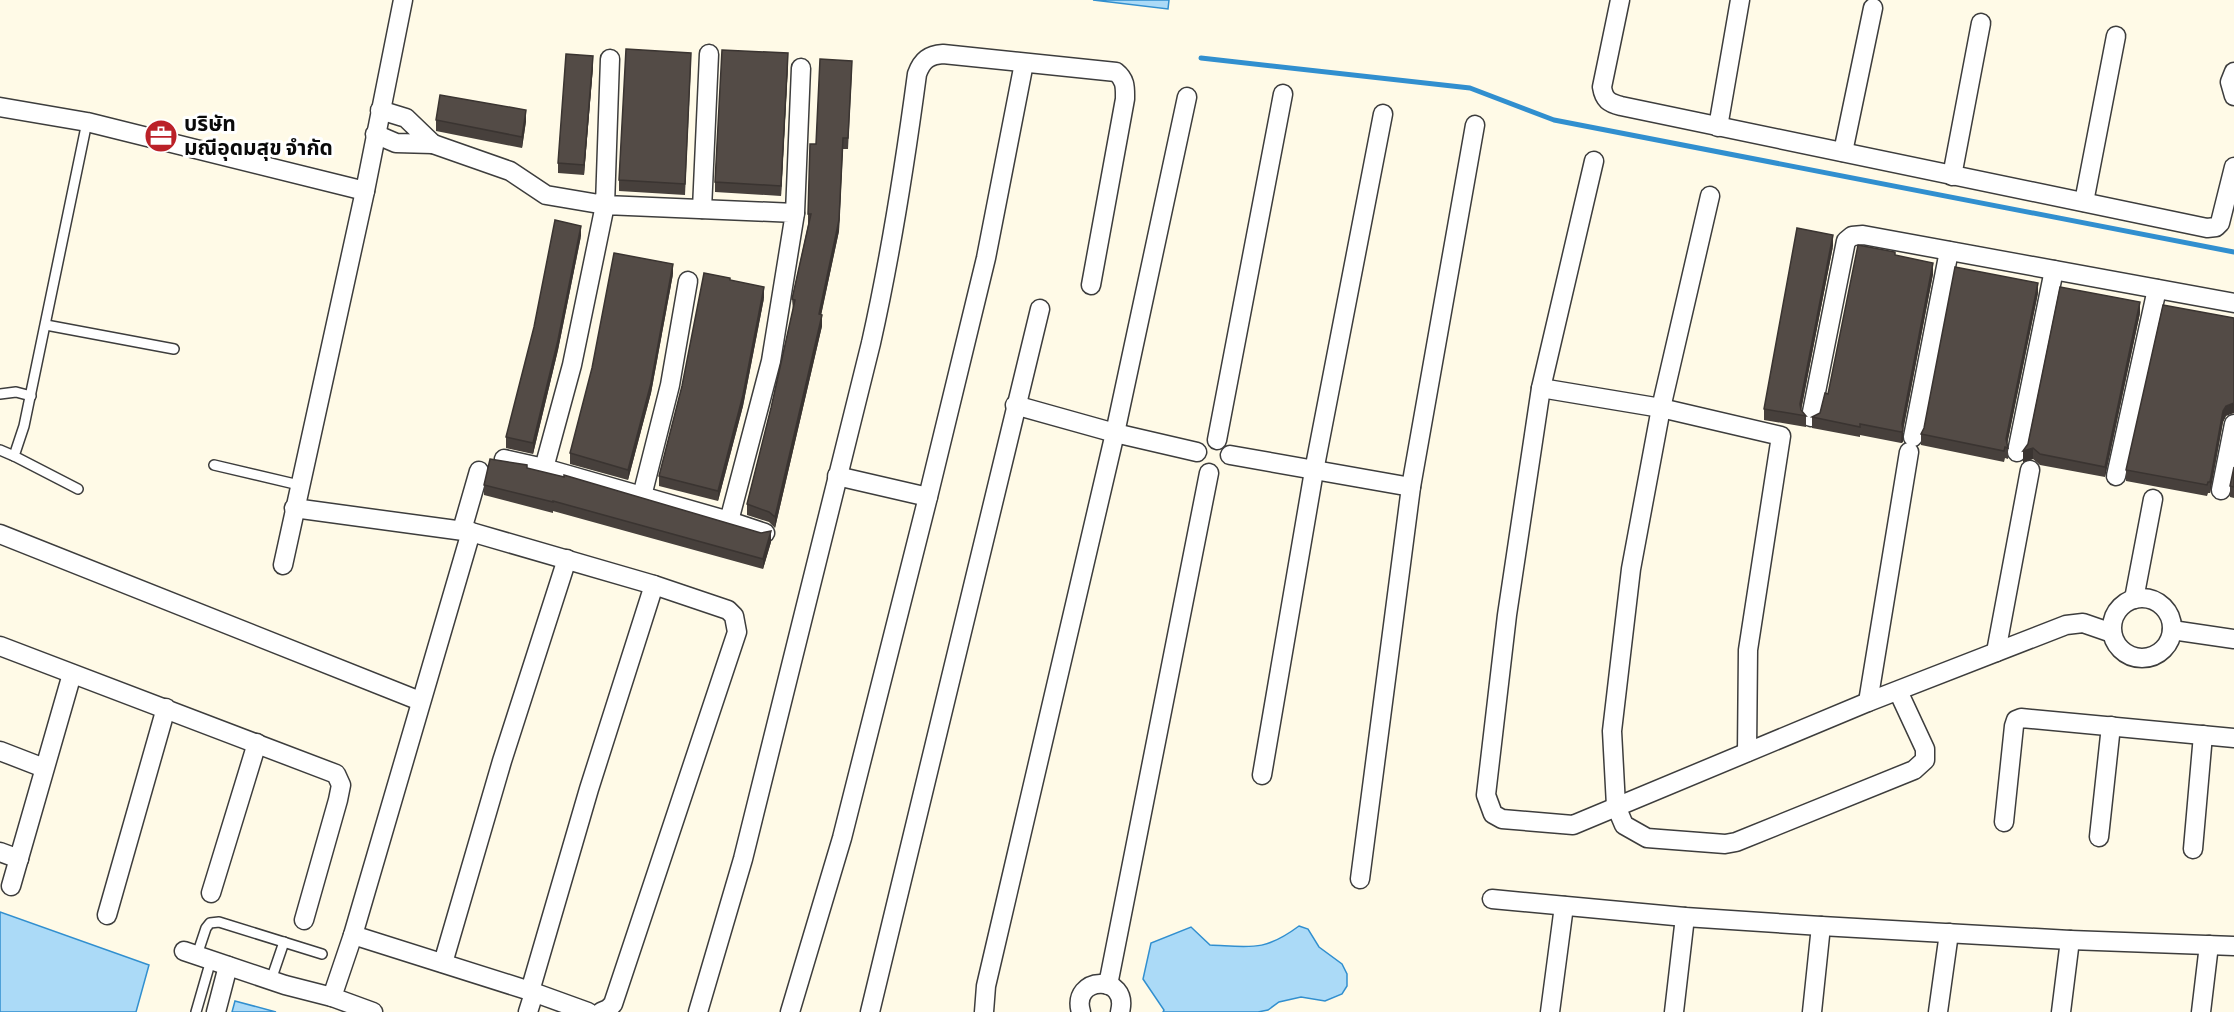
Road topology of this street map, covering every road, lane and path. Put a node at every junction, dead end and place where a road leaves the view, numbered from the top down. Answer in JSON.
{"nodes":[{"id":1,"x":403,"y":0,"type":"edge"},
{"id":2,"x":1620,"y":0,"type":"edge"},
{"id":3,"x":1740,"y":0,"type":"edge"},
{"id":4,"x":1874,"y":8,"type":"dead end"},
{"id":5,"x":1981,"y":23,"type":"dead end"},
{"id":6,"x":2116,"y":36,"type":"dead end"},
{"id":7,"x":709,"y":54,"type":"dead end"},
{"id":8,"x":610,"y":59,"type":"dead end"},
{"id":9,"x":1024,"y":63,"type":"junction"},
{"id":10,"x":801,"y":68,"type":"dead end"},
{"id":11,"x":2234,"y":72,"type":"edge"},
{"id":12,"x":1282,"y":94,"type":"dead end"},
{"id":13,"x":2234,"y":96,"type":"edge"},
{"id":14,"x":1187,"y":97,"type":"dead end"},
{"id":15,"x":0,"y":106,"type":"edge"},
{"id":16,"x":380,"y":110,"type":"junction"},
{"id":17,"x":1383,"y":114,"type":"dead end"},
{"id":18,"x":87,"y":122,"type":"junction"},
{"id":19,"x":1475,"y":125,"type":"dead end"},
{"id":20,"x":1718,"y":127,"type":"junction"},
{"id":21,"x":375,"y":134,"type":"junction"},
{"id":22,"x":433,"y":144,"type":"junction"},
{"id":23,"x":1843,"y":152,"type":"junction"},
{"id":24,"x":1594,"y":161,"type":"dead end"},
{"id":25,"x":2234,"y":168,"type":"edge"},
{"id":26,"x":1952,"y":176,"type":"junction"},
{"id":27,"x":364,"y":191,"type":"junction"},
{"id":28,"x":1710,"y":196,"type":"dead end"},
{"id":29,"x":2084,"y":202,"type":"junction"},
{"id":30,"x":604,"y":205,"type":"junction"},
{"id":31,"x":702,"y":209,"type":"junction"},
{"id":32,"x":795,"y":213,"type":"junction"},
{"id":33,"x":1949,"y":250,"type":"junction"},
{"id":34,"x":2054,"y":270,"type":"junction"},
{"id":35,"x":688,"y":281,"type":"dead end"},
{"id":36,"x":1091,"y":285,"type":"dead end"},
{"id":37,"x":2157,"y":289,"type":"junction"},
{"id":38,"x":2234,"y":303,"type":"edge"},
{"id":39,"x":1040,"y":309,"type":"dead end"},
{"id":40,"x":46,"y":325,"type":"junction"},
{"id":41,"x":174,"y":349,"type":"dead end"},
{"id":42,"x":1541,"y":388,"type":"junction"},
{"id":43,"x":0,"y":394,"type":"edge"},
{"id":44,"x":31,"y":396,"type":"junction"},
{"id":45,"x":1015,"y":405,"type":"junction"},
{"id":46,"x":1661,"y":408,"type":"junction"},
{"id":47,"x":1811,"y":417,"type":"edge"},
{"id":48,"x":2234,"y":424,"type":"edge"},
{"id":49,"x":1115,"y":433,"type":"junction"},
{"id":50,"x":1217,"y":440,"type":"junction"},
{"id":51,"x":0,"y":450,"type":"edge"},
{"id":52,"x":1197,"y":452,"type":"junction"},
{"id":53,"x":2018,"y":452,"type":"dead end"},
{"id":54,"x":1230,"y":455,"type":"junction"},
{"id":55,"x":14,"y":456,"type":"junction"},
{"id":56,"x":504,"y":459,"type":"edge"},
{"id":57,"x":214,"y":465,"type":"dead end"},
{"id":58,"x":544,"y":468,"type":"junction"},
{"id":59,"x":2030,"y":470,"type":"dead end"},
{"id":60,"x":479,"y":471,"type":"dead end"},
{"id":61,"x":1314,"y":471,"type":"junction"},
{"id":62,"x":1209,"y":473,"type":"junction"},
{"id":63,"x":837,"y":476,"type":"junction"},
{"id":64,"x":2116,"y":476,"type":"dead end"},
{"id":65,"x":299,"y":485,"type":"junction"},
{"id":66,"x":1411,"y":487,"type":"junction"},
{"id":67,"x":78,"y":489,"type":"dead end"},
{"id":68,"x":2221,"y":490,"type":"dead end"},
{"id":69,"x":642,"y":496,"type":"junction"},
{"id":70,"x":928,"y":497,"type":"junction"},
{"id":71,"x":2153,"y":499,"type":"dead end"},
{"id":72,"x":294,"y":508,"type":"junction"},
{"id":73,"x":729,"y":521,"type":"junction"},
{"id":74,"x":466,"y":531,"type":"junction"},
{"id":75,"x":765,"y":532,"type":"edge"},
{"id":76,"x":0,"y":534,"type":"edge"},
{"id":77,"x":567,"y":559,"type":"junction"},
{"id":78,"x":283,"y":565,"type":"dead end"},
{"id":79,"x":654,"y":585,"type":"junction"},
{"id":80,"x":2134,"y":599,"type":"junction"},
{"id":81,"x":2172,"y":630,"type":"junction"},
{"id":82,"x":2112,"y":633,"type":"junction"},
{"id":83,"x":2234,"y":639,"type":"edge"},
{"id":84,"x":0,"y":646,"type":"edge"},
{"id":85,"x":1996,"y":652,"type":"junction"},
{"id":86,"x":72,"y":674,"type":"junction"},
{"id":87,"x":1898,"y":691,"type":"junction"},
{"id":88,"x":420,"y":701,"type":"junction"},
{"id":89,"x":1868,"y":702,"type":"junction"},
{"id":90,"x":165,"y":708,"type":"junction"},
{"id":91,"x":2111,"y":726,"type":"junction"},
{"id":92,"x":2204,"y":735,"type":"junction"},
{"id":93,"x":2234,"y":738,"type":"edge"},
{"id":94,"x":256,"y":743,"type":"junction"},
{"id":95,"x":0,"y":751,"type":"edge"},
{"id":96,"x":1748,"y":752,"type":"junction"},
{"id":97,"x":44,"y":768,"type":"junction"},
{"id":98,"x":1262,"y":775,"type":"dead end"},
{"id":99,"x":1616,"y":806,"type":"junction"},
{"id":100,"x":2004,"y":822,"type":"dead end"},
{"id":101,"x":2099,"y":837,"type":"dead end"},
{"id":102,"x":2193,"y":849,"type":"dead end"},
{"id":103,"x":0,"y":852,"type":"edge"},
{"id":104,"x":19,"y":859,"type":"junction"},
{"id":105,"x":1360,"y":879,"type":"dead end"},
{"id":106,"x":11,"y":886,"type":"dead end"},
{"id":107,"x":211,"y":893,"type":"dead end"},
{"id":108,"x":1492,"y":899,"type":"dead end"},
{"id":109,"x":1564,"y":906,"type":"junction"},
{"id":110,"x":107,"y":915,"type":"dead end"},
{"id":111,"x":1685,"y":917,"type":"junction"},
{"id":112,"x":304,"y":920,"type":"dead end"},
{"id":113,"x":1821,"y":926,"type":"junction"},
{"id":114,"x":1949,"y":933,"type":"junction"},
{"id":115,"x":353,"y":934,"type":"junction"},
{"id":116,"x":2070,"y":940,"type":"junction"},
{"id":117,"x":284,"y":942,"type":"junction"},
{"id":118,"x":2210,"y":945,"type":"junction"},
{"id":119,"x":2234,"y":946,"type":"edge"},
{"id":120,"x":321,"y":954,"type":"dead end"},
{"id":121,"x":197,"y":955,"type":"junction"},
{"id":122,"x":443,"y":963,"type":"junction"},
{"id":123,"x":228,"y":966,"type":"junction"},
{"id":124,"x":271,"y":980,"type":"junction"},
{"id":125,"x":1108,"y":985,"type":"junction"},
{"id":126,"x":532,"y":992,"type":"junction"},
{"id":127,"x":332,"y":997,"type":"junction"},
{"id":128,"x":1076,"y":1011,"type":"edge"},
{"id":129,"x":196,"y":1012,"type":"edge"},
{"id":130,"x":216,"y":1012,"type":"edge"},
{"id":131,"x":373,"y":1012,"type":"edge"},
{"id":132,"x":528,"y":1012,"type":"edge"},
{"id":133,"x":588,"y":1012,"type":"edge"},
{"id":134,"x":601,"y":1012,"type":"edge"},
{"id":135,"x":698,"y":1012,"type":"edge"},
{"id":136,"x":790,"y":1012,"type":"edge"},
{"id":137,"x":870,"y":1012,"type":"edge"},
{"id":138,"x":984,"y":1012,"type":"edge"},
{"id":139,"x":1120,"y":1012,"type":"edge"},
{"id":140,"x":1550,"y":1012,"type":"edge"},
{"id":141,"x":1674,"y":1012,"type":"edge"},
{"id":142,"x":1812,"y":1012,"type":"edge"},
{"id":143,"x":1938,"y":1012,"type":"edge"},
{"id":144,"x":2061,"y":1012,"type":"edge"},
{"id":145,"x":2201,"y":1012,"type":"edge"}],
"edges":[{"from":1,"to":16,"type":"street"},
{"from":2,"to":20,"type":"street"},
{"from":3,"to":20,"type":"street"},
{"from":4,"to":23,"type":"street"},
{"from":5,"to":26,"type":"street"},
{"from":6,"to":29,"type":"street"},
{"from":7,"to":31,"type":"street"},
{"from":8,"to":30,"type":"street"},
{"from":9,"to":36,"type":"street"},
{"from":9,"to":63,"type":"street"},
{"from":9,"to":70,"type":"street"},
{"from":10,"to":32,"type":"street"},
{"from":11,"to":13,"type":"street"},
{"from":12,"to":50,"type":"street"},
{"from":14,"to":49,"type":"street"},
{"from":15,"to":18,"type":"street"},
{"from":16,"to":21,"type":"street"},
{"from":16,"to":22,"type":"street"},
{"from":17,"to":61,"type":"street"},
{"from":18,"to":27,"type":"street"},
{"from":18,"to":40,"type":"lane"},
{"from":19,"to":66,"type":"street"},
{"from":20,"to":23,"type":"street"},
{"from":21,"to":22,"type":"street"},
{"from":21,"to":27,"type":"street"},
{"from":22,"to":30,"type":"street"},
{"from":23,"to":26,"type":"street"},
{"from":24,"to":42,"type":"street"},
{"from":25,"to":29,"type":"street"},
{"from":26,"to":29,"type":"street"},
{"from":27,"to":65,"type":"street"},
{"from":28,"to":46,"type":"street"},
{"from":30,"to":31,"type":"street"},
{"from":30,"to":58,"type":"street"},
{"from":31,"to":32,"type":"street"},
{"from":32,"to":73,"type":"street"},
{"from":33,"to":34,"type":"street"},
{"from":33,"to":47,"type":"street"},
{"from":33,"to":89,"type":"street"},
{"from":34,"to":37,"type":"street"},
{"from":34,"to":53,"type":"street"},
{"from":35,"to":69,"type":"street"},
{"from":37,"to":38,"type":"street"},
{"from":37,"to":64,"type":"street"},
{"from":39,"to":45,"type":"street"},
{"from":40,"to":41,"type":"lane"},
{"from":40,"to":44,"type":"lane"},
{"from":42,"to":46,"type":"street"},
{"from":42,"to":99,"type":"street"},
{"from":43,"to":44,"type":"lane"},
{"from":44,"to":55,"type":"lane"},
{"from":45,"to":49,"type":"street"},
{"from":45,"to":137,"type":"street"},
{"from":46,"to":96,"type":"street"},
{"from":46,"to":99,"type":"street"},
{"from":48,"to":68,"type":"street"},
{"from":49,"to":52,"type":"street"},
{"from":49,"to":138,"type":"street"},
{"from":50,"to":52,"type":"street"},
{"from":50,"to":54,"type":"street"},
{"from":51,"to":55,"type":"lane"},
{"from":52,"to":62,"type":"street"},
{"from":54,"to":61,"type":"street"},
{"from":54,"to":62,"type":"street"},
{"from":55,"to":67,"type":"lane"},
{"from":56,"to":58,"type":"street"},
{"from":57,"to":65,"type":"lane"},
{"from":58,"to":69,"type":"street"},
{"from":59,"to":85,"type":"street"},
{"from":60,"to":74,"type":"street"},
{"from":61,"to":66,"type":"street"},
{"from":61,"to":98,"type":"street"},
{"from":62,"to":125,"type":"street"},
{"from":63,"to":70,"type":"street"},
{"from":63,"to":135,"type":"street"},
{"from":65,"to":72,"type":"street"},
{"from":66,"to":105,"type":"street"},
{"from":69,"to":73,"type":"street"},
{"from":70,"to":136,"type":"street"},
{"from":71,"to":80,"type":"street"},
{"from":72,"to":74,"type":"street"},
{"from":72,"to":78,"type":"street"},
{"from":73,"to":75,"type":"street"},
{"from":74,"to":77,"type":"street"},
{"from":74,"to":88,"type":"street"},
{"from":76,"to":88,"type":"street"},
{"from":77,"to":79,"type":"street"},
{"from":77,"to":122,"type":"street"},
{"from":79,"to":126,"type":"street"},
{"from":79,"to":134,"type":"street"},
{"from":80,"to":81,"type":"street"},
{"from":80,"to":82,"type":"street"},
{"from":81,"to":82,"type":"street"},
{"from":81,"to":83,"type":"street"},
{"from":82,"to":85,"type":"street"},
{"from":84,"to":86,"type":"street"},
{"from":85,"to":87,"type":"street"},
{"from":86,"to":90,"type":"street"},
{"from":86,"to":97,"type":"street"},
{"from":87,"to":89,"type":"street"},
{"from":87,"to":99,"type":"street"},
{"from":88,"to":115,"type":"street"},
{"from":89,"to":96,"type":"street"},
{"from":90,"to":94,"type":"street"},
{"from":90,"to":110,"type":"street"},
{"from":91,"to":92,"type":"street"},
{"from":91,"to":100,"type":"street"},
{"from":91,"to":101,"type":"street"},
{"from":92,"to":93,"type":"street"},
{"from":92,"to":102,"type":"street"},
{"from":94,"to":107,"type":"street"},
{"from":94,"to":112,"type":"street"},
{"from":95,"to":97,"type":"street"},
{"from":96,"to":99,"type":"street"},
{"from":97,"to":104,"type":"street"},
{"from":103,"to":104,"type":"street"},
{"from":104,"to":106,"type":"street"},
{"from":108,"to":109,"type":"street"},
{"from":109,"to":111,"type":"street"},
{"from":109,"to":140,"type":"street"},
{"from":111,"to":113,"type":"street"},
{"from":111,"to":141,"type":"street"},
{"from":113,"to":114,"type":"street"},
{"from":113,"to":142,"type":"street"},
{"from":114,"to":116,"type":"street"},
{"from":114,"to":143,"type":"street"},
{"from":115,"to":122,"type":"street"},
{"from":115,"to":127,"type":"street"},
{"from":116,"to":118,"type":"street"},
{"from":116,"to":144,"type":"street"},
{"from":117,"to":120,"type":"lane"},
{"from":117,"to":121,"type":"lane"},
{"from":117,"to":124,"type":"lane"},
{"from":118,"to":119,"type":"street"},
{"from":118,"to":145,"type":"street"},
{"from":121,"to":123,"type":"street"},
{"from":121,"to":129,"type":"lane"},
{"from":122,"to":126,"type":"street"},
{"from":123,"to":124,"type":"street"},
{"from":123,"to":130,"type":"street"},
{"from":124,"to":127,"type":"street"},
{"from":125,"to":128,"type":"street"},
{"from":125,"to":139,"type":"street"},
{"from":126,"to":132,"type":"street"},
{"from":126,"to":133,"type":"street"},
{"from":127,"to":131,"type":"street"}]}
